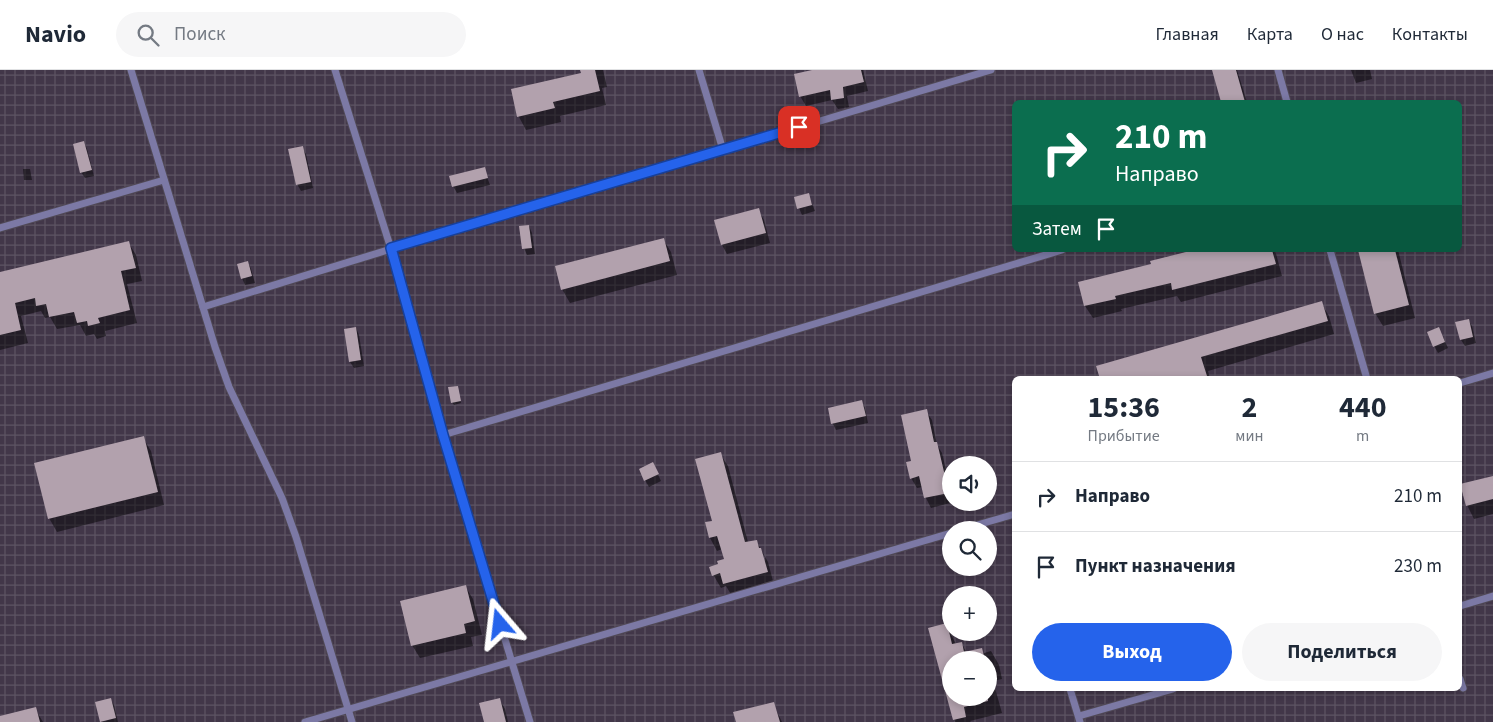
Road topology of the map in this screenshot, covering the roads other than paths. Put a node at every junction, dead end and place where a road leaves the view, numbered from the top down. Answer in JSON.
{"nodes":[{"id":1,"x":131,"y":70,"type":"edge"},
{"id":2,"x":335,"y":70,"type":"edge"},
{"id":3,"x":699,"y":70,"type":"edge"},
{"id":4,"x":991,"y":70,"type":"edge"},
{"id":5,"x":1278,"y":70,"type":"edge"},
{"id":6,"x":1286,"y":100,"type":"edge"},
{"id":7,"x":723,"y":150,"type":"junction"},
{"id":8,"x":164,"y":180,"type":"junction"},
{"id":9,"x":0,"y":228,"type":"edge"},
{"id":10,"x":391,"y":248,"type":"junction"},
{"id":11,"x":1055,"y":252,"type":"edge"},
{"id":12,"x":1331,"y":252,"type":"edge"},
{"id":13,"x":203,"y":307,"type":"junction"},
{"id":14,"x":1493,"y":373,"type":"edge"},
{"id":15,"x":1366,"y":376,"type":"edge"},
{"id":16,"x":1462,"y":382,"type":"edge"},
{"id":17,"x":443,"y":435,"type":"junction"},
{"id":18,"x":1012,"y":515,"type":"edge"},
{"id":19,"x":991,"y":521,"type":"edge"},
{"id":20,"x":942,"y":536,"type":"edge"},
{"id":21,"x":1493,"y":596,"type":"edge"},
{"id":22,"x":1462,"y":605,"type":"edge"},
{"id":23,"x":512,"y":662,"type":"junction"},
{"id":24,"x":1462,"y":685,"type":"edge"},
{"id":25,"x":1463,"y":688,"type":"dead end"},
{"id":26,"x":1071,"y":691,"type":"edge"},
{"id":27,"x":1167,"y":691,"type":"edge"},
{"id":28,"x":348,"y":709,"type":"junction"},
{"id":29,"x":1079,"y":719,"type":"edge"},
{"id":30,"x":305,"y":722,"type":"edge"},
{"id":31,"x":352,"y":722,"type":"edge"},
{"id":32,"x":530,"y":722,"type":"edge"}],
"edges":[{"from":1,"to":8,"type":"lane"},
{"from":2,"to":10,"type":"lane"},
{"from":3,"to":7,"type":"lane"},
{"from":4,"to":7,"type":"lane"},
{"from":5,"to":6,"type":"lane"},
{"from":7,"to":10,"type":"lane"},
{"from":8,"to":9,"type":"lane"},
{"from":8,"to":13,"type":"lane"},
{"from":10,"to":13,"type":"lane"},
{"from":10,"to":17,"type":"lane"},
{"from":11,"to":17,"type":"lane"},
{"from":12,"to":15,"type":"lane"},
{"from":13,"to":28,"type":"lane"},
{"from":14,"to":16,"type":"lane"},
{"from":17,"to":23,"type":"lane"},
{"from":18,"to":19,"type":"lane"},
{"from":20,"to":23,"type":"lane"},
{"from":21,"to":22,"type":"lane"},
{"from":23,"to":28,"type":"lane"},
{"from":23,"to":32,"type":"lane"},
{"from":24,"to":25,"type":"lane"},
{"from":26,"to":29,"type":"lane"},
{"from":27,"to":29,"type":"lane"},
{"from":28,"to":30,"type":"lane"},
{"from":28,"to":31,"type":"lane"}]}
